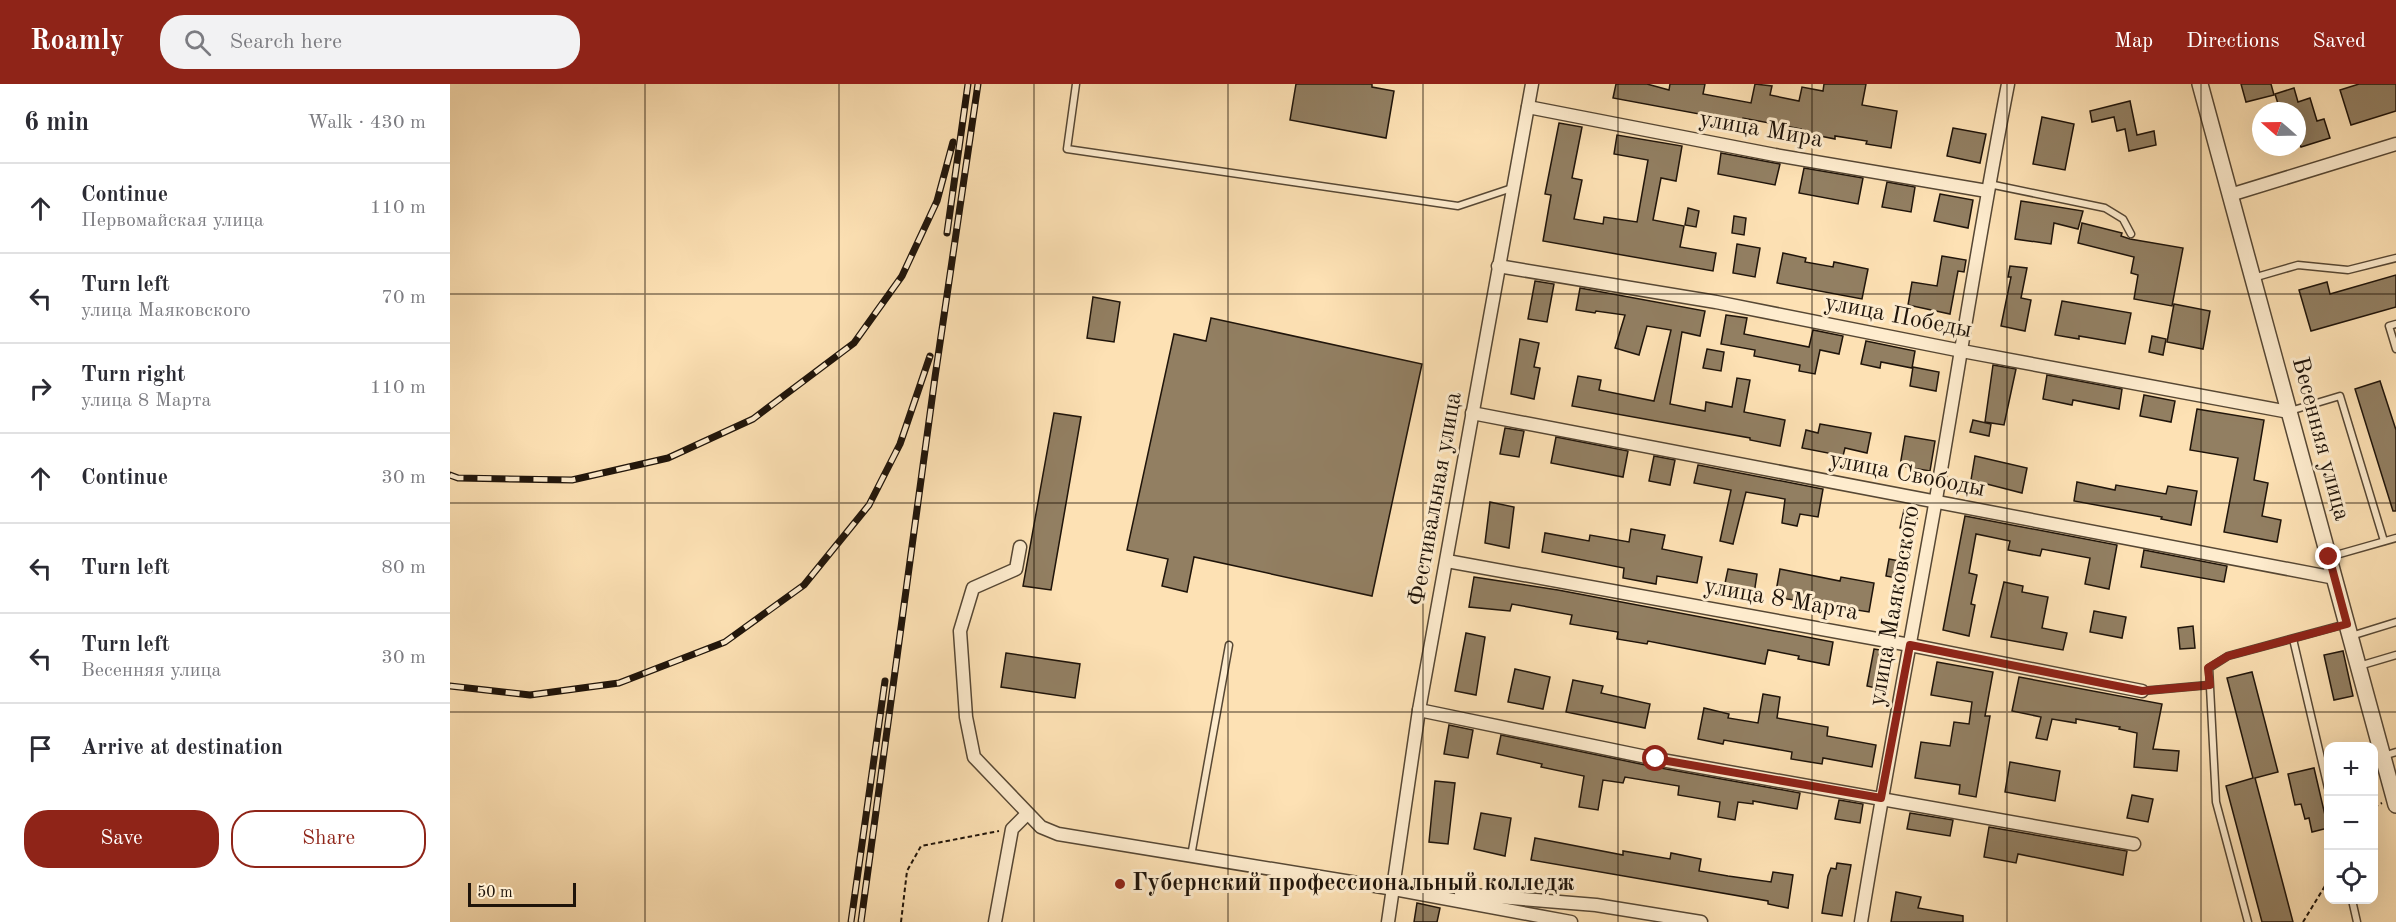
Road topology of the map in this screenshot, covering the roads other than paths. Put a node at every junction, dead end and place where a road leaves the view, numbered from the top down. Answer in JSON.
{"nodes":[{"id":1,"x":1076,"y":84,"type":"edge"},
{"id":2,"x":1532,"y":84,"type":"edge"},
{"id":3,"x":2008,"y":84,"type":"edge"},
{"id":4,"x":2200,"y":84,"type":"edge"},
{"id":5,"x":1528,"y":108,"type":"junction"},
{"id":6,"x":2396,"y":144,"type":"edge"},
{"id":7,"x":1513,"y":188,"type":"junction"},
{"id":8,"x":1988,"y":188,"type":"junction"},
{"id":9,"x":2230,"y":195,"type":"junction"},
{"id":10,"x":2131,"y":234,"type":"dead end"},
{"id":11,"x":2396,"y":258,"type":"edge"},
{"id":12,"x":1498,"y":266,"type":"junction"},
{"id":13,"x":2253,"y":278,"type":"junction"},
{"id":14,"x":2396,"y":324,"type":"edge"},
{"id":15,"x":2396,"y":349,"type":"edge"},
{"id":16,"x":1962,"y":351,"type":"junction"},
{"id":17,"x":2289,"y":412,"type":"junction"},
{"id":18,"x":1472,"y":413,"type":"junction"},
{"id":19,"x":1935,"y":502,"type":"junction"},
{"id":20,"x":2396,"y":538,"type":"edge"},
{"id":21,"x":2384,"y":541,"type":"junction"},
{"id":22,"x":1020,"y":547,"type":"dead end"},
{"id":23,"x":2329,"y":557,"type":"junction"},
{"id":24,"x":1447,"y":561,"type":"junction"},
{"id":25,"x":2335,"y":578,"type":"junction"},
{"id":26,"x":2396,"y":622,"type":"edge"},
{"id":27,"x":2348,"y":630,"type":"junction"},
{"id":28,"x":2294,"y":639,"type":"junction"},
{"id":29,"x":1229,"y":645,"type":"dead end"},
{"id":30,"x":1910,"y":645,"type":"junction"},
{"id":31,"x":2396,"y":655,"type":"edge"},
{"id":32,"x":2358,"y":666,"type":"junction"},
{"id":33,"x":2210,"y":685,"type":"junction"},
{"id":34,"x":2142,"y":691,"type":"joint"},
{"id":35,"x":1419,"y":710,"type":"junction"},
{"id":36,"x":2389,"y":754,"type":"edge"},
{"id":37,"x":2324,"y":770,"type":"edge"},
{"id":38,"x":1881,"y":798,"type":"junction"},
{"id":39,"x":2395,"y":800,"type":"edge"},
{"id":40,"x":1027,"y":814,"type":"junction"},
{"id":41,"x":2134,"y":844,"type":"dead end"},
{"id":42,"x":1191,"y":856,"type":"junction"},
{"id":43,"x":1394,"y":889,"type":"junction"},
{"id":44,"x":2353,"y":904,"type":"edge"},
{"id":45,"x":995,"y":922,"type":"edge"},
{"id":46,"x":1388,"y":922,"type":"edge"},
{"id":47,"x":1571,"y":922,"type":"edge"},
{"id":48,"x":1701,"y":922,"type":"edge"},
{"id":49,"x":1861,"y":922,"type":"edge"},
{"id":50,"x":2248,"y":922,"type":"edge"},
{"id":51,"x":2357,"y":922,"type":"edge"}],
"edges":[{"from":1,"to":7,"type":"lane"},
{"from":2,"to":5,"type":"street","name":"Фестивальная улица"},
{"from":3,"to":8,"type":"street","name":"улица Маяковского"},
{"from":4,"to":9,"type":"street","name":"Весенняя улица"},
{"from":5,"to":7,"type":"street","name":"Фестивальная улица"},
{"from":5,"to":8,"type":"street","name":"улица Мира"},
{"from":6,"to":9,"type":"street"},
{"from":7,"to":12,"type":"street","name":"Фестивальная улица"},
{"from":8,"to":10,"type":"lane"},
{"from":8,"to":16,"type":"street","name":"улица Маяковского"},
{"from":9,"to":13,"type":"street","name":"Весенняя улица"},
{"from":11,"to":13,"type":"lane"},
{"from":12,"to":16,"type":"street","name":"улица Победы"},
{"from":12,"to":18,"type":"street","name":"Фестивальная улица"},
{"from":13,"to":17,"type":"street","name":"Весенняя улица"},
{"from":14,"to":15,"type":"lane"},
{"from":16,"to":17,"type":"street","name":"улица Победы"},
{"from":16,"to":19,"type":"street","name":"улица Маяковского"},
{"from":17,"to":21,"type":"lane"},
{"from":17,"to":23,"type":"street","name":"Весенняя улица"},
{"from":18,"to":19,"type":"street","name":"улица Свободы"},
{"from":18,"to":24,"type":"street","name":"Фестивальная улица"},
{"from":19,"to":25,"type":"street","name":"улица Свободы"},
{"from":19,"to":30,"type":"street","name":"улица Маяковского"},
{"from":20,"to":21,"type":"lane"},
{"from":21,"to":23,"type":"lane"},
{"from":22,"to":40,"type":"street"},
{"from":23,"to":25,"type":"street","name":"Весенняя улица"},
{"from":24,"to":30,"type":"street","name":"улица 8 Марта"},
{"from":24,"to":35,"type":"street","name":"Фестивальная улица"},
{"from":25,"to":27,"type":"street","name":"Весенняя улица"},
{"from":26,"to":27,"type":"lane"},
{"from":27,"to":28,"type":"lane"},
{"from":27,"to":32,"type":"street","name":"Весенняя улица"},
{"from":28,"to":33,"type":"lane"},
{"from":28,"to":37,"type":"lane"},
{"from":29,"to":42,"type":"lane"},
{"from":30,"to":34,"type":"street","name":"улица 8 Марта"},
{"from":30,"to":38,"type":"street","name":"улица Маяковского"},
{"from":31,"to":32,"type":"lane"},
{"from":32,"to":36,"type":"street","name":"Весенняя улица"},
{"from":33,"to":34,"type":"lane"},
{"from":33,"to":50,"type":"lane"},
{"from":35,"to":38,"type":"street"},
{"from":35,"to":43,"type":"street","name":"Фестивальная улица"},
{"from":36,"to":39,"type":"street","name":"Весенняя улица"},
{"from":38,"to":41,"type":"street"},
{"from":38,"to":49,"type":"street","name":"улица Маяковского"},
{"from":40,"to":42,"type":"street"},
{"from":40,"to":45,"type":"street"},
{"from":42,"to":43,"type":"street"},
{"from":43,"to":46,"type":"street","name":"Фестивальная улица"},
{"from":43,"to":47,"type":"street"},
{"from":43,"to":48,"type":"street"},
{"from":44,"to":51,"type":"lane"}]}
